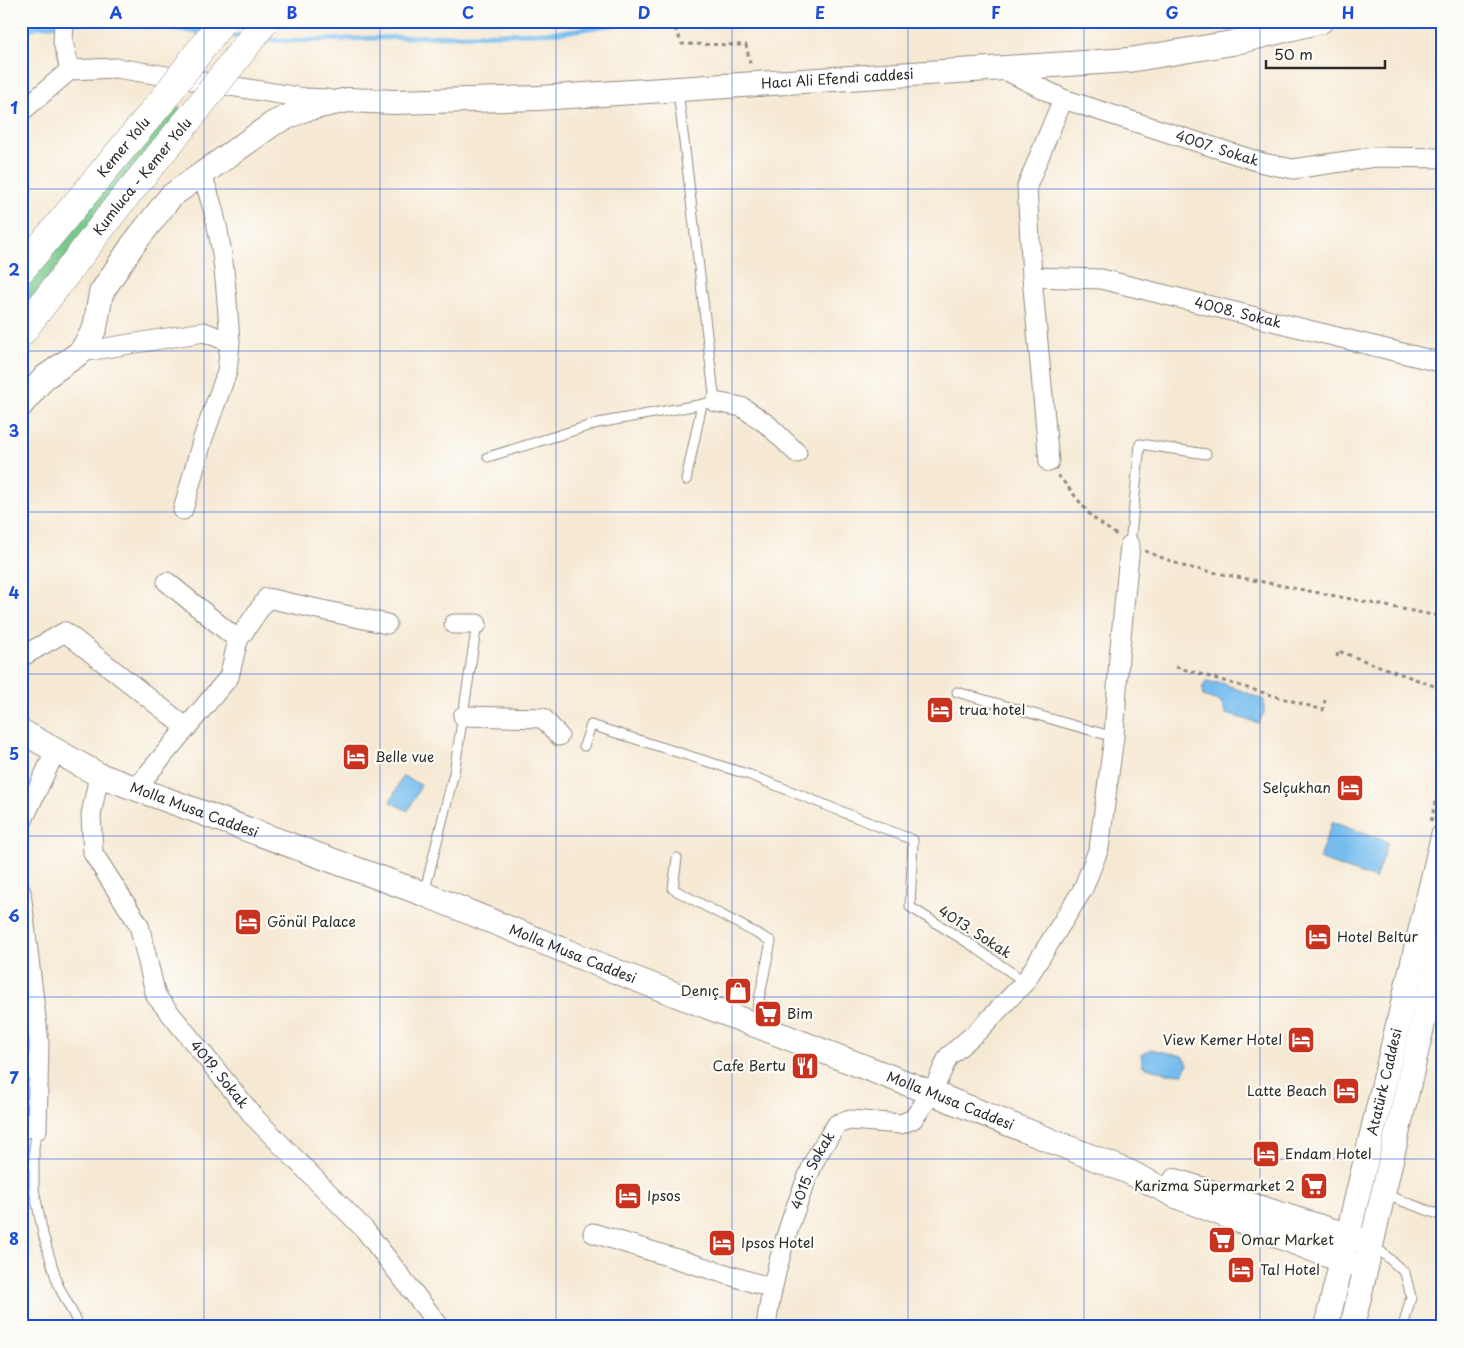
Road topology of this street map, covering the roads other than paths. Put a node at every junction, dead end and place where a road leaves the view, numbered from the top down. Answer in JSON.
{"nodes":[{"id":1,"x":64,"y":21,"type":"edge"},
{"id":2,"x":222,"y":21,"type":"edge"},
{"id":3,"x":265,"y":21,"type":"edge"},
{"id":4,"x":1321,"y":21,"type":"edge"},
{"id":5,"x":1003,"y":69,"type":"junction"},
{"id":6,"x":70,"y":70,"type":"junction"},
{"id":7,"x":678,"y":89,"type":"junction"},
{"id":8,"x":1062,"y":99,"type":"junction"},
{"id":9,"x":348,"y":100,"type":"junction"},
{"id":10,"x":21,"y":112,"type":"edge"},
{"id":11,"x":1443,"y":158,"type":"edge"},
{"id":12,"x":201,"y":173,"type":"junction"},
{"id":13,"x":21,"y":270,"type":"edge"},
{"id":14,"x":1032,"y":277,"type":"junction"},
{"id":15,"x":21,"y":333,"type":"edge"},
{"id":16,"x":230,"y":342,"type":"junction"},
{"id":17,"x":81,"y":352,"type":"junction"},
{"id":18,"x":1443,"y":363,"type":"edge"},
{"id":19,"x":708,"y":403,"type":"junction"},
{"id":20,"x":21,"y":405,"type":"edge"},
{"id":21,"x":797,"y":453,"type":"dead end"},
{"id":22,"x":1206,"y":454,"type":"dead end"},
{"id":23,"x":488,"y":456,"type":"dead end"},
{"id":24,"x":1048,"y":462,"type":"road end"},
{"id":25,"x":686,"y":480,"type":"dead end"},
{"id":26,"x":183,"y":510,"type":"dead end"},
{"id":27,"x":1130,"y":545,"type":"joint"},
{"id":28,"x":167,"y":582,"type":"dead end"},
{"id":29,"x":387,"y":624,"type":"dead end"},
{"id":30,"x":454,"y":624,"type":"dead end"},
{"id":31,"x":477,"y":624,"type":"joint"},
{"id":32,"x":238,"y":640,"type":"junction"},
{"id":33,"x":21,"y":656,"type":"edge"},
{"id":34,"x":957,"y":692,"type":"dead end"},
{"id":35,"x":463,"y":716,"type":"junction"},
{"id":36,"x":187,"y":728,"type":"junction"},
{"id":37,"x":21,"y":731,"type":"edge"},
{"id":38,"x":559,"y":736,"type":"dead end"},
{"id":39,"x":1114,"y":737,"type":"junction"},
{"id":40,"x":584,"y":746,"type":"dead end"},
{"id":41,"x":56,"y":750,"type":"junction"},
{"id":42,"x":100,"y":775,"type":"junction"},
{"id":43,"x":136,"y":788,"type":"junction"},
{"id":44,"x":21,"y":824,"type":"edge"},
{"id":45,"x":1443,"y":836,"type":"edge"},
{"id":46,"x":677,"y":858,"type":"dead end"},
{"id":47,"x":21,"y":892,"type":"edge"},
{"id":48,"x":424,"y":894,"type":"junction"},
{"id":49,"x":1443,"y":937,"type":"edge"},
{"id":50,"x":1025,"y":982,"type":"junction"},
{"id":51,"x":754,"y":1024,"type":"junction"},
{"id":52,"x":30,"y":1078,"type":"edge"},
{"id":53,"x":932,"y":1093,"type":"junction"},
{"id":54,"x":29,"y":1133,"type":"edge"},
{"id":55,"x":1129,"y":1172,"type":"junction"},
{"id":56,"x":1383,"y":1194,"type":"junction"},
{"id":57,"x":1443,"y":1216,"type":"edge"},
{"id":58,"x":593,"y":1233,"type":"dead end"},
{"id":59,"x":1348,"y":1235,"type":"junction"},
{"id":60,"x":1375,"y":1256,"type":"junction"},
{"id":61,"x":1341,"y":1259,"type":"junction"},
{"id":62,"x":771,"y":1288,"type":"junction"},
{"id":63,"x":80,"y":1327,"type":"edge"},
{"id":64,"x":440,"y":1327,"type":"edge"},
{"id":65,"x":766,"y":1327,"type":"edge"},
{"id":66,"x":1326,"y":1327,"type":"edge"},
{"id":67,"x":1352,"y":1327,"type":"edge"},
{"id":68,"x":1403,"y":1327,"type":"edge"}],
"edges":[{"from":1,"to":6,"type":"street"},
{"from":2,"to":13,"type":"highway","name":"Kemer Yolu","bridge":true},
{"from":3,"to":15,"type":"highway","name":"Kumluca - Kemer Yolu","bridge":true},
{"from":4,"to":5,"type":"street","name":"Hacı Ali Efendi caddesi"},
{"from":5,"to":7,"type":"street","name":"Hacı Ali Efendi caddesi"},
{"from":5,"to":8,"type":"street","name":"4007. Sokak"},
{"from":6,"to":9,"type":"street"},
{"from":6,"to":10,"type":"street"},
{"from":7,"to":9,"type":"street","name":"Hacı Ali Efendi caddesi"},
{"from":7,"to":19,"type":"lane"},
{"from":8,"to":11,"type":"street","name":"4007. Sokak"},
{"from":8,"to":14,"type":"street"},
{"from":9,"to":12,"type":"street","name":"Hacı Ali Efendi caddesi"},
{"from":12,"to":16,"type":"street"},
{"from":12,"to":17,"type":"street","name":"Hacı Ali Efendi caddesi"},
{"from":14,"to":18,"type":"street","name":"4008. Sokak"},
{"from":14,"to":24,"type":"street"},
{"from":16,"to":17,"type":"street"},
{"from":16,"to":26,"type":"street"},
{"from":17,"to":20,"type":"street"},
{"from":19,"to":21,"type":"street"},
{"from":19,"to":23,"type":"lane"},
{"from":19,"to":25,"type":"lane"},
{"from":22,"to":27,"type":"lane"},
{"from":27,"to":39,"type":"street","name":"4015. Sokak"},
{"from":28,"to":32,"type":"street"},
{"from":29,"to":32,"type":"street"},
{"from":30,"to":31,"type":"street"},
{"from":31,"to":35,"type":"lane"},
{"from":32,"to":36,"type":"street"},
{"from":33,"to":36,"type":"street"},
{"from":34,"to":39,"type":"lane"},
{"from":35,"to":38,"type":"street"},
{"from":35,"to":48,"type":"lane"},
{"from":36,"to":43,"type":"street"},
{"from":37,"to":41,"type":"street","name":"Molla Musa Caddesi"},
{"from":39,"to":50,"type":"street","name":"4015. Sokak"},
{"from":40,"to":50,"type":"lane","name":"4013. Sokak"},
{"from":41,"to":42,"type":"street","name":"Molla Musa Caddesi"},
{"from":41,"to":44,"type":"street"},
{"from":42,"to":43,"type":"street","name":"Molla Musa Caddesi"},
{"from":42,"to":64,"type":"street","name":"4019. Sokak"},
{"from":43,"to":48,"type":"street","name":"Molla Musa Caddesi"},
{"from":45,"to":59,"type":"street","name":"Atatürk Caddesi"},
{"from":46,"to":51,"type":"lane"},
{"from":47,"to":52,"type":"street"},
{"from":48,"to":51,"type":"street","name":"Molla Musa Caddesi"},
{"from":49,"to":56,"type":"street","name":"Atatürk Caddesi"},
{"from":50,"to":53,"type":"street","name":"4015. Sokak"},
{"from":51,"to":53,"type":"street","name":"Molla Musa Caddesi"},
{"from":52,"to":54,"type":"street"},
{"from":53,"to":55,"type":"street","name":"Molla Musa Caddesi"},
{"from":53,"to":62,"type":"street","name":"4015. Sokak"},
{"from":54,"to":63,"type":"lane"},
{"from":55,"to":59,"type":"street"},
{"from":55,"to":61,"type":"street"},
{"from":56,"to":57,"type":"lane"},
{"from":56,"to":60,"type":"street","name":"Atatürk Caddesi"},
{"from":58,"to":62,"type":"street"},
{"from":59,"to":60,"type":"street"},
{"from":59,"to":61,"type":"street","name":"Atatürk Caddesi"},
{"from":60,"to":61,"type":"street"},
{"from":60,"to":67,"type":"street","name":"Atatürk Caddesi"},
{"from":60,"to":68,"type":"lane"},
{"from":61,"to":66,"type":"street","name":"Atatürk Caddesi"},
{"from":62,"to":65,"type":"street","name":"4015. Sokak"}]}
